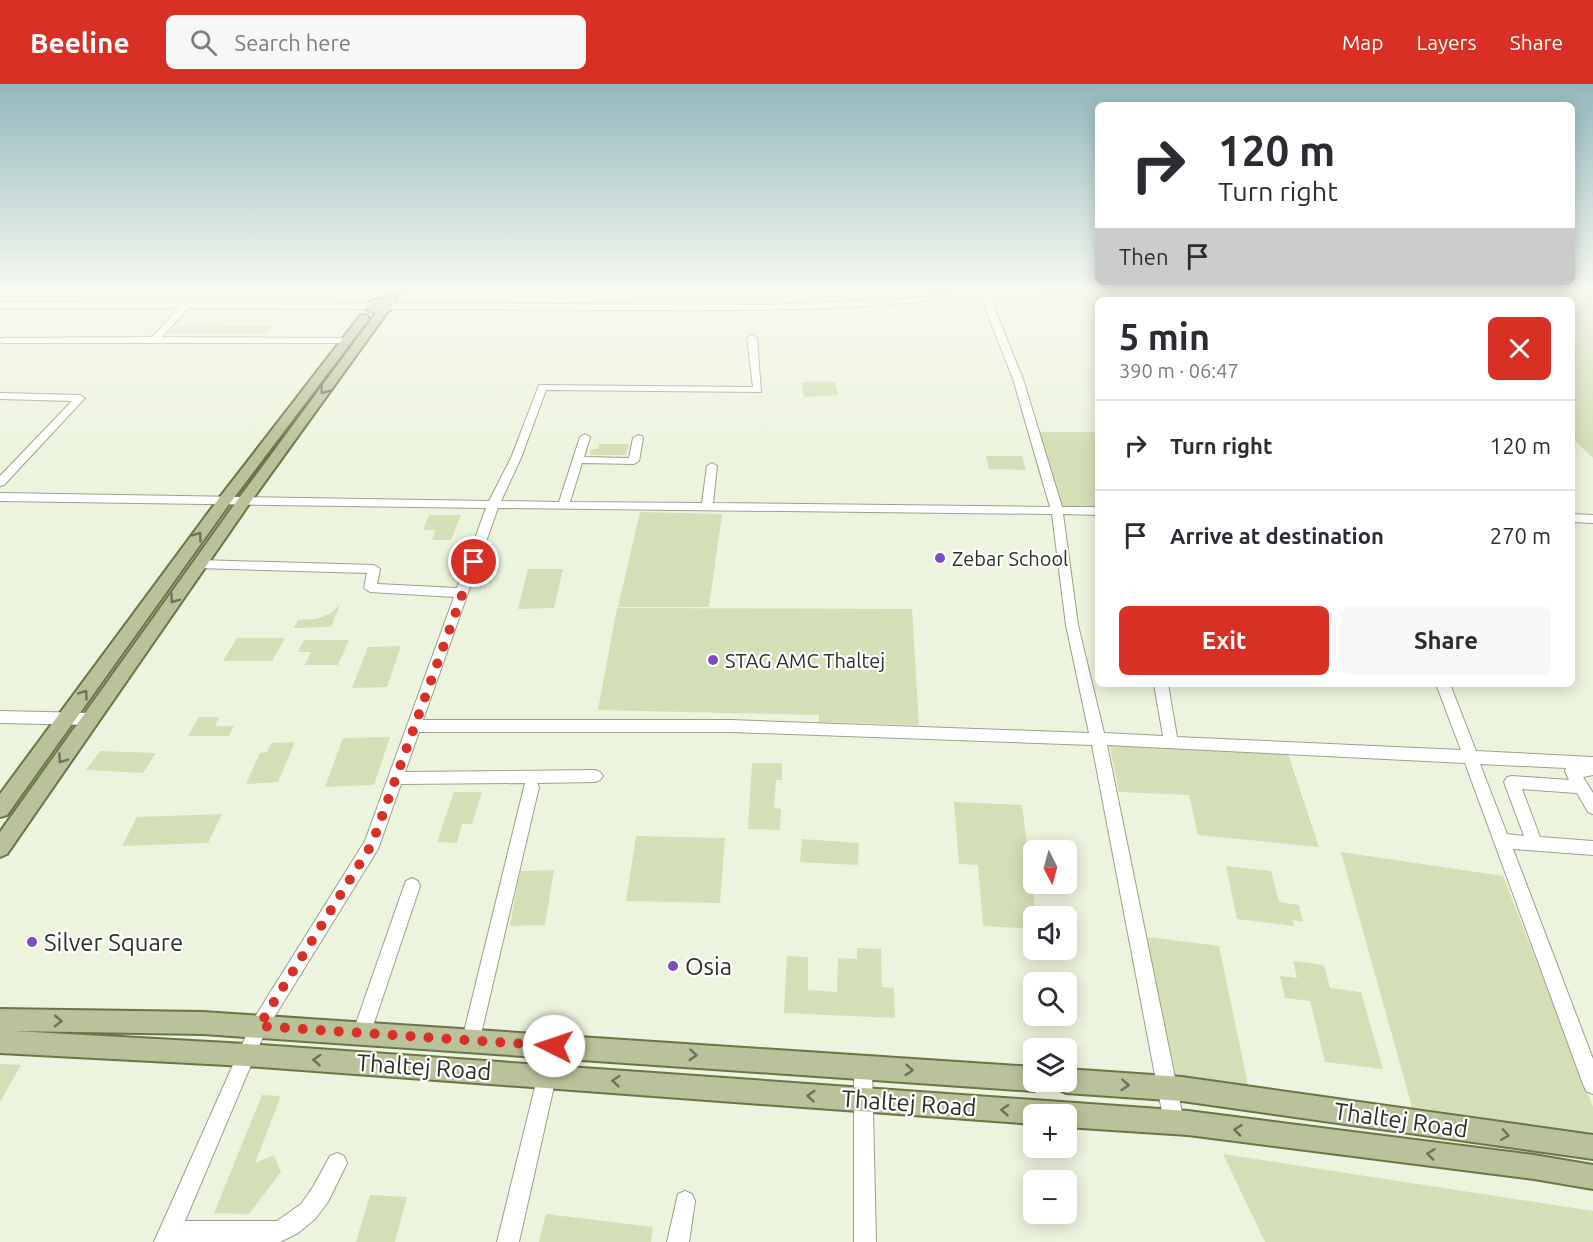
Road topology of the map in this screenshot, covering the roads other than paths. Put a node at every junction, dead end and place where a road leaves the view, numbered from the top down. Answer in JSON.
{"nodes":[{"id":1,"x":345,"y":342,"type":"edge"},
{"id":2,"x":355,"y":342,"type":"edge"},
{"id":3,"x":752,"y":342,"type":"edge"},
{"id":4,"x":1003,"y":342,"type":"edge"},
{"id":5,"x":0,"y":396,"type":"edge"},
{"id":6,"x":585,"y":437,"type":"dead end"},
{"id":7,"x":638,"y":438,"type":"dead end"},
{"id":8,"x":578,"y":460,"type":"junction"},
{"id":9,"x":712,"y":466,"type":"dead end"},
{"id":10,"x":0,"y":483,"type":"edge"},
{"id":11,"x":0,"y":497,"type":"edge"},
{"id":12,"x":225,"y":500,"type":"junction"},
{"id":13,"x":244,"y":501,"type":"junction"},
{"id":14,"x":493,"y":505,"type":"junction"},
{"id":15,"x":563,"y":506,"type":"junction"},
{"id":16,"x":707,"y":507,"type":"junction"},
{"id":17,"x":1057,"y":510,"type":"junction"},
{"id":18,"x":1095,"y":511,"type":"edge"},
{"id":19,"x":1575,"y":518,"type":"edge"},
{"id":20,"x":1593,"y":519,"type":"edge"},
{"id":21,"x":199,"y":564,"type":"junction"},
{"id":22,"x":463,"y":593,"type":"junction"},
{"id":23,"x":1162,"y":687,"type":"edge"},
{"id":24,"x":1444,"y":687,"type":"edge"},
{"id":25,"x":0,"y":717,"type":"edge"},
{"id":26,"x":67,"y":718,"type":"junction"},
{"id":27,"x":90,"y":719,"type":"junction"},
{"id":28,"x":414,"y":726,"type":"junction"},
{"id":29,"x":1098,"y":739,"type":"junction"},
{"id":30,"x":1171,"y":742,"type":"junction"},
{"id":31,"x":1469,"y":755,"type":"junction"},
{"id":32,"x":1593,"y":763,"type":"edge"},
{"id":33,"x":1593,"y":770,"type":"edge"},
{"id":34,"x":595,"y":776,"type":"dead end"},
{"id":35,"x":396,"y":778,"type":"junction"},
{"id":36,"x":1581,"y":787,"type":"junction"},
{"id":37,"x":531,"y":788,"type":"dead end"},
{"id":38,"x":1593,"y":807,"type":"edge"},
{"id":39,"x":0,"y":809,"type":"edge"},
{"id":40,"x":1502,"y":841,"type":"junction"},
{"id":41,"x":1535,"y":844,"type":"junction"},
{"id":42,"x":0,"y":848,"type":"edge"},
{"id":43,"x":1593,"y":848,"type":"edge"},
{"id":44,"x":412,"y":886,"type":"dead end"},
{"id":45,"x":0,"y":1020,"type":"edge"},
{"id":46,"x":259,"y":1026,"type":"junction"},
{"id":47,"x":362,"y":1032,"type":"junction"},
{"id":48,"x":471,"y":1040,"type":"junction"},
{"id":49,"x":0,"y":1042,"type":"edge"},
{"id":50,"x":554,"y":1046,"type":"junction"},
{"id":51,"x":246,"y":1055,"type":"junction"},
{"id":52,"x":863,"y":1067,"type":"junction"},
{"id":53,"x":548,"y":1075,"type":"junction"},
{"id":54,"x":1023,"y":1078,"type":"edge"},
{"id":55,"x":1077,"y":1082,"type":"edge"},
{"id":56,"x":1593,"y":1084,"type":"edge"},
{"id":57,"x":1168,"y":1088,"type":"junction"},
{"id":58,"x":864,"y":1100,"type":"junction"},
{"id":59,"x":1023,"y":1112,"type":"edge"},
{"id":60,"x":1077,"y":1116,"type":"edge"},
{"id":61,"x":1174,"y":1122,"type":"junction"},
{"id":62,"x":1593,"y":1147,"type":"edge"},
{"id":63,"x":337,"y":1163,"type":"dead end"},
{"id":64,"x":1593,"y":1177,"type":"edge"},
{"id":65,"x":685,"y":1201,"type":"dead end"},
{"id":66,"x":168,"y":1237,"type":"edge"},
{"id":67,"x":508,"y":1242,"type":"edge"},
{"id":68,"x":678,"y":1242,"type":"edge"},
{"id":69,"x":866,"y":1242,"type":"edge"}],
"edges":[{"from":1,"to":12,"type":"main road"},
{"from":2,"to":13,"type":"main road","one_way":true},
{"from":3,"to":14,"type":"street"},
{"from":4,"to":17,"type":"street"},
{"from":5,"to":10,"type":"street"},
{"from":6,"to":8,"type":"street"},
{"from":7,"to":8,"type":"street"},
{"from":8,"to":15,"type":"street"},
{"from":9,"to":16,"type":"street"},
{"from":11,"to":12,"type":"street"},
{"from":12,"to":13,"type":"street"},
{"from":26,"to":12,"type":"main road","one_way":true},
{"from":13,"to":14,"type":"street"},
{"from":13,"to":21,"type":"main road"},
{"from":14,"to":15,"type":"street"},
{"from":14,"to":22,"type":"street"},
{"from":15,"to":16,"type":"street"},
{"from":16,"to":17,"type":"street"},
{"from":17,"to":18,"type":"street"},
{"from":17,"to":29,"type":"street"},
{"from":19,"to":20,"type":"street"},
{"from":21,"to":22,"type":"street"},
{"from":21,"to":27,"type":"main road","one_way":true},
{"from":22,"to":28,"type":"street"},
{"from":23,"to":30,"type":"street"},
{"from":24,"to":31,"type":"street"},
{"from":25,"to":26,"type":"street"},
{"from":26,"to":27,"type":"street"},
{"from":26,"to":39,"type":"main road"},
{"from":27,"to":42,"type":"main road","one_way":true},
{"from":28,"to":29,"type":"street"},
{"from":28,"to":35,"type":"street"},
{"from":29,"to":30,"type":"street"},
{"from":29,"to":57,"type":"street"},
{"from":30,"to":31,"type":"street"},
{"from":31,"to":32,"type":"street"},
{"from":31,"to":40,"type":"street"},
{"from":33,"to":36,"type":"street"},
{"from":34,"to":35,"type":"street"},
{"from":35,"to":46,"type":"street"},
{"from":36,"to":38,"type":"street"},
{"from":36,"to":41,"type":"street"},
{"from":37,"to":48,"type":"street"},
{"from":40,"to":41,"type":"street"},
{"from":40,"to":56,"type":"street"},
{"from":41,"to":43,"type":"street"},
{"from":44,"to":47,"type":"street"},
{"from":45,"to":46,"type":"main road","name":"Thaltej Road","one_way":true},
{"from":46,"to":47,"type":"main road","name":"Thaltej Road"},
{"from":46,"to":51,"type":"street"},
{"from":47,"to":48,"type":"main road","name":"Thaltej Road"},
{"from":48,"to":50,"type":"main road","name":"Thaltej Road"},
{"from":49,"to":51,"type":"main road","name":"Thaltej Road"},
{"from":50,"to":52,"type":"main road","name":"Thaltej Road","one_way":true},
{"from":50,"to":53,"type":"street"},
{"from":53,"to":51,"type":"main road","name":"Thaltej Road","one_way":true},
{"from":51,"to":66,"type":"street"},
{"from":52,"to":54,"type":"main road","name":"Thaltej Road","one_way":true},
{"from":52,"to":58,"type":"street"},
{"from":58,"to":53,"type":"main road","name":"Thaltej Road","one_way":true},
{"from":53,"to":67,"type":"street"},
{"from":55,"to":57,"type":"main road","name":"Thaltej Road","one_way":true},
{"from":57,"to":61,"type":"street"},
{"from":57,"to":62,"type":"main road","name":"Thaltej Road","one_way":true},
{"from":59,"to":58,"type":"main road","name":"Thaltej Road","one_way":true},
{"from":58,"to":69,"type":"street"},
{"from":60,"to":61,"type":"main road","name":"Thaltej Road"},
{"from":64,"to":61,"type":"main road","name":"Thaltej Road","one_way":true},
{"from":63,"to":66,"type":"street"},
{"from":65,"to":68,"type":"street"}]}
